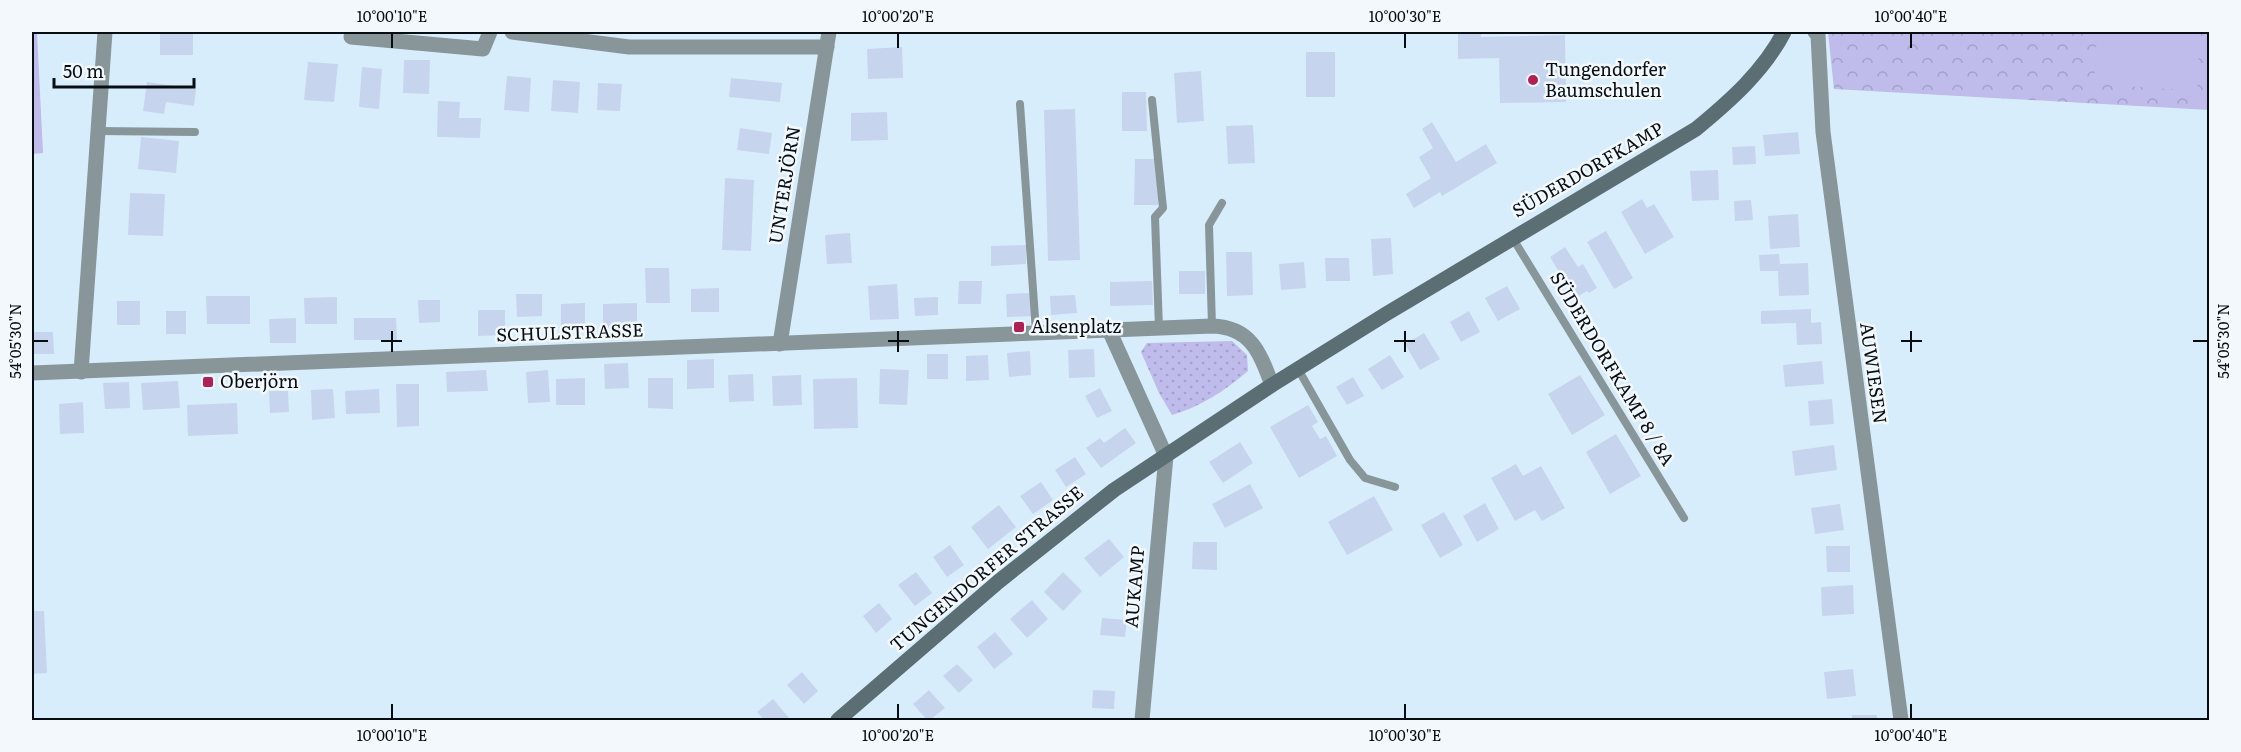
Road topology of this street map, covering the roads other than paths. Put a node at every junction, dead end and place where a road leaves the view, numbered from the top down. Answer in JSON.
{"nodes":[{"id":1,"x":105,"y":32,"type":"edge"},
{"id":2,"x":490,"y":32,"type":"edge"},
{"id":3,"x":512,"y":32,"type":"edge"},
{"id":4,"x":1784,"y":32,"type":"edge"},
{"id":5,"x":1815,"y":32,"type":"edge"},
{"id":6,"x":351,"y":37,"type":"dead end"},
{"id":7,"x":828,"y":39,"type":"edge"},
{"id":8,"x":1152,"y":100,"type":"dead end"},
{"id":9,"x":1020,"y":104,"type":"dead end"},
{"id":10,"x":98,"y":131,"type":"junction"},
{"id":11,"x":195,"y":132,"type":"dead end"},
{"id":12,"x":1222,"y":203,"type":"dead end"},
{"id":13,"x":1512,"y":237,"type":"junction"},
{"id":14,"x":1212,"y":326,"type":"junction"},
{"id":15,"x":1159,"y":328,"type":"junction"},
{"id":16,"x":1109,"y":330,"type":"junction"},
{"id":17,"x":1036,"y":332,"type":"junction"},
{"id":18,"x":780,"y":344,"type":"junction"},
{"id":19,"x":1298,"y":369,"type":"junction"},
{"id":20,"x":81,"y":372,"type":"junction"},
{"id":21,"x":32,"y":373,"type":"edge"},
{"id":22,"x":1272,"y":385,"type":"junction"},
{"id":23,"x":1166,"y":456,"type":"junction"},
{"id":24,"x":1395,"y":487,"type":"dead end"},
{"id":25,"x":1684,"y":518,"type":"dead end"},
{"id":26,"x":838,"y":720,"type":"edge"},
{"id":27,"x":1142,"y":720,"type":"edge"},
{"id":28,"x":1901,"y":720,"type":"edge"}],
"edges":[{"from":1,"to":10,"type":"street"},
{"from":2,"to":6,"type":"street"},
{"from":3,"to":7,"type":"street"},
{"from":4,"to":13,"type":"main road","name":"SÜDERDORFKAMP"},
{"from":5,"to":28,"type":"street","name":"AUWIESEN"},
{"from":7,"to":18,"type":"street","name":"UNTERJÖRN"},
{"from":8,"to":15,"type":"lane"},
{"from":9,"to":17,"type":"lane"},
{"from":10,"to":11,"type":"lane"},
{"from":10,"to":20,"type":"street"},
{"from":12,"to":14,"type":"lane"},
{"from":13,"to":19,"type":"main road","name":"SÜDERDORFKAMP"},
{"from":13,"to":25,"type":"lane","name":"SÜDERDORFKAMP 8 / 8A"},
{"from":14,"to":15,"type":"street"},
{"from":14,"to":22,"type":"street"},
{"from":15,"to":16,"type":"street"},
{"from":16,"to":17,"type":"street","name":"SCHULSTRASSE"},
{"from":16,"to":23,"type":"street"},
{"from":17,"to":18,"type":"street","name":"SCHULSTRASSE"},
{"from":18,"to":20,"type":"street","name":"SCHULSTRASSE"},
{"from":19,"to":22,"type":"main road"},
{"from":19,"to":24,"type":"lane"},
{"from":20,"to":21,"type":"street","name":"SCHULSTRASSE"},
{"from":22,"to":23,"type":"main road"},
{"from":23,"to":26,"type":"main road","name":"TUNGENDORFER STRASSE"},
{"from":23,"to":27,"type":"street","name":"AUKAMP"}]}
